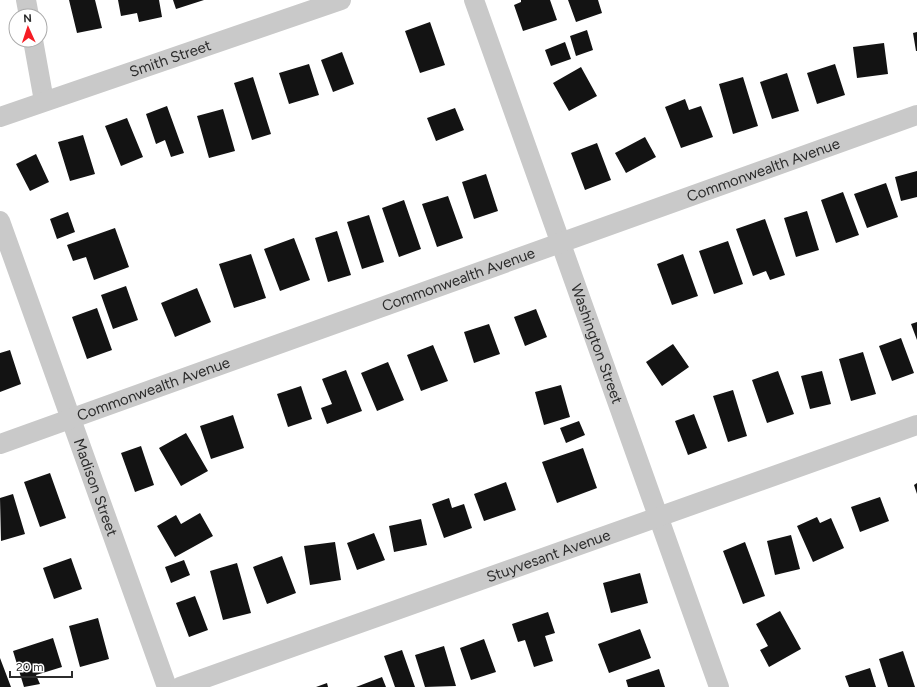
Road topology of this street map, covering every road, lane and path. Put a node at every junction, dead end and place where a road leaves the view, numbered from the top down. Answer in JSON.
{"nodes":[{"id":1,"x":341,"y":0,"type":"edge"},
{"id":2,"x":474,"y":0,"type":"edge"},
{"id":3,"x":34,"y":48,"type":"edge"},
{"id":4,"x":44,"y":101,"type":"junction"},
{"id":5,"x":917,"y":115,"type":"edge"},
{"id":6,"x":0,"y":116,"type":"edge"},
{"id":7,"x":0,"y":220,"type":"edge"},
{"id":8,"x":561,"y":243,"type":"junction"},
{"id":9,"x":71,"y":419,"type":"junction"},
{"id":10,"x":917,"y":425,"type":"edge"},
{"id":11,"x":0,"y":444,"type":"edge"},
{"id":12,"x":659,"y":517,"type":"junction"},
{"id":13,"x":167,"y":687,"type":"edge"},
{"id":14,"x":180,"y":687,"type":"edge"},
{"id":15,"x":719,"y":687,"type":"edge"}],
"edges":[{"from":1,"to":4,"type":"street","name":"Smith Street"},
{"from":2,"to":8,"type":"street","name":"Washington Street"},
{"from":3,"to":4,"type":"street"},
{"from":4,"to":6,"type":"street","name":"Smith Street"},
{"from":5,"to":8,"type":"street","name":"Commonwealth Avenue"},
{"from":7,"to":9,"type":"street","name":"Madison Street"},
{"from":8,"to":9,"type":"street","name":"Commonwealth Avenue"},
{"from":8,"to":12,"type":"street","name":"Washington Street"},
{"from":9,"to":11,"type":"street","name":"Commonwealth Avenue"},
{"from":9,"to":13,"type":"street","name":"Madison Street"},
{"from":10,"to":12,"type":"street","name":"Stuyvesant Avenue"},
{"from":12,"to":14,"type":"street","name":"Stuyvesant Avenue"},
{"from":12,"to":15,"type":"street","name":"Washington Street"}]}
